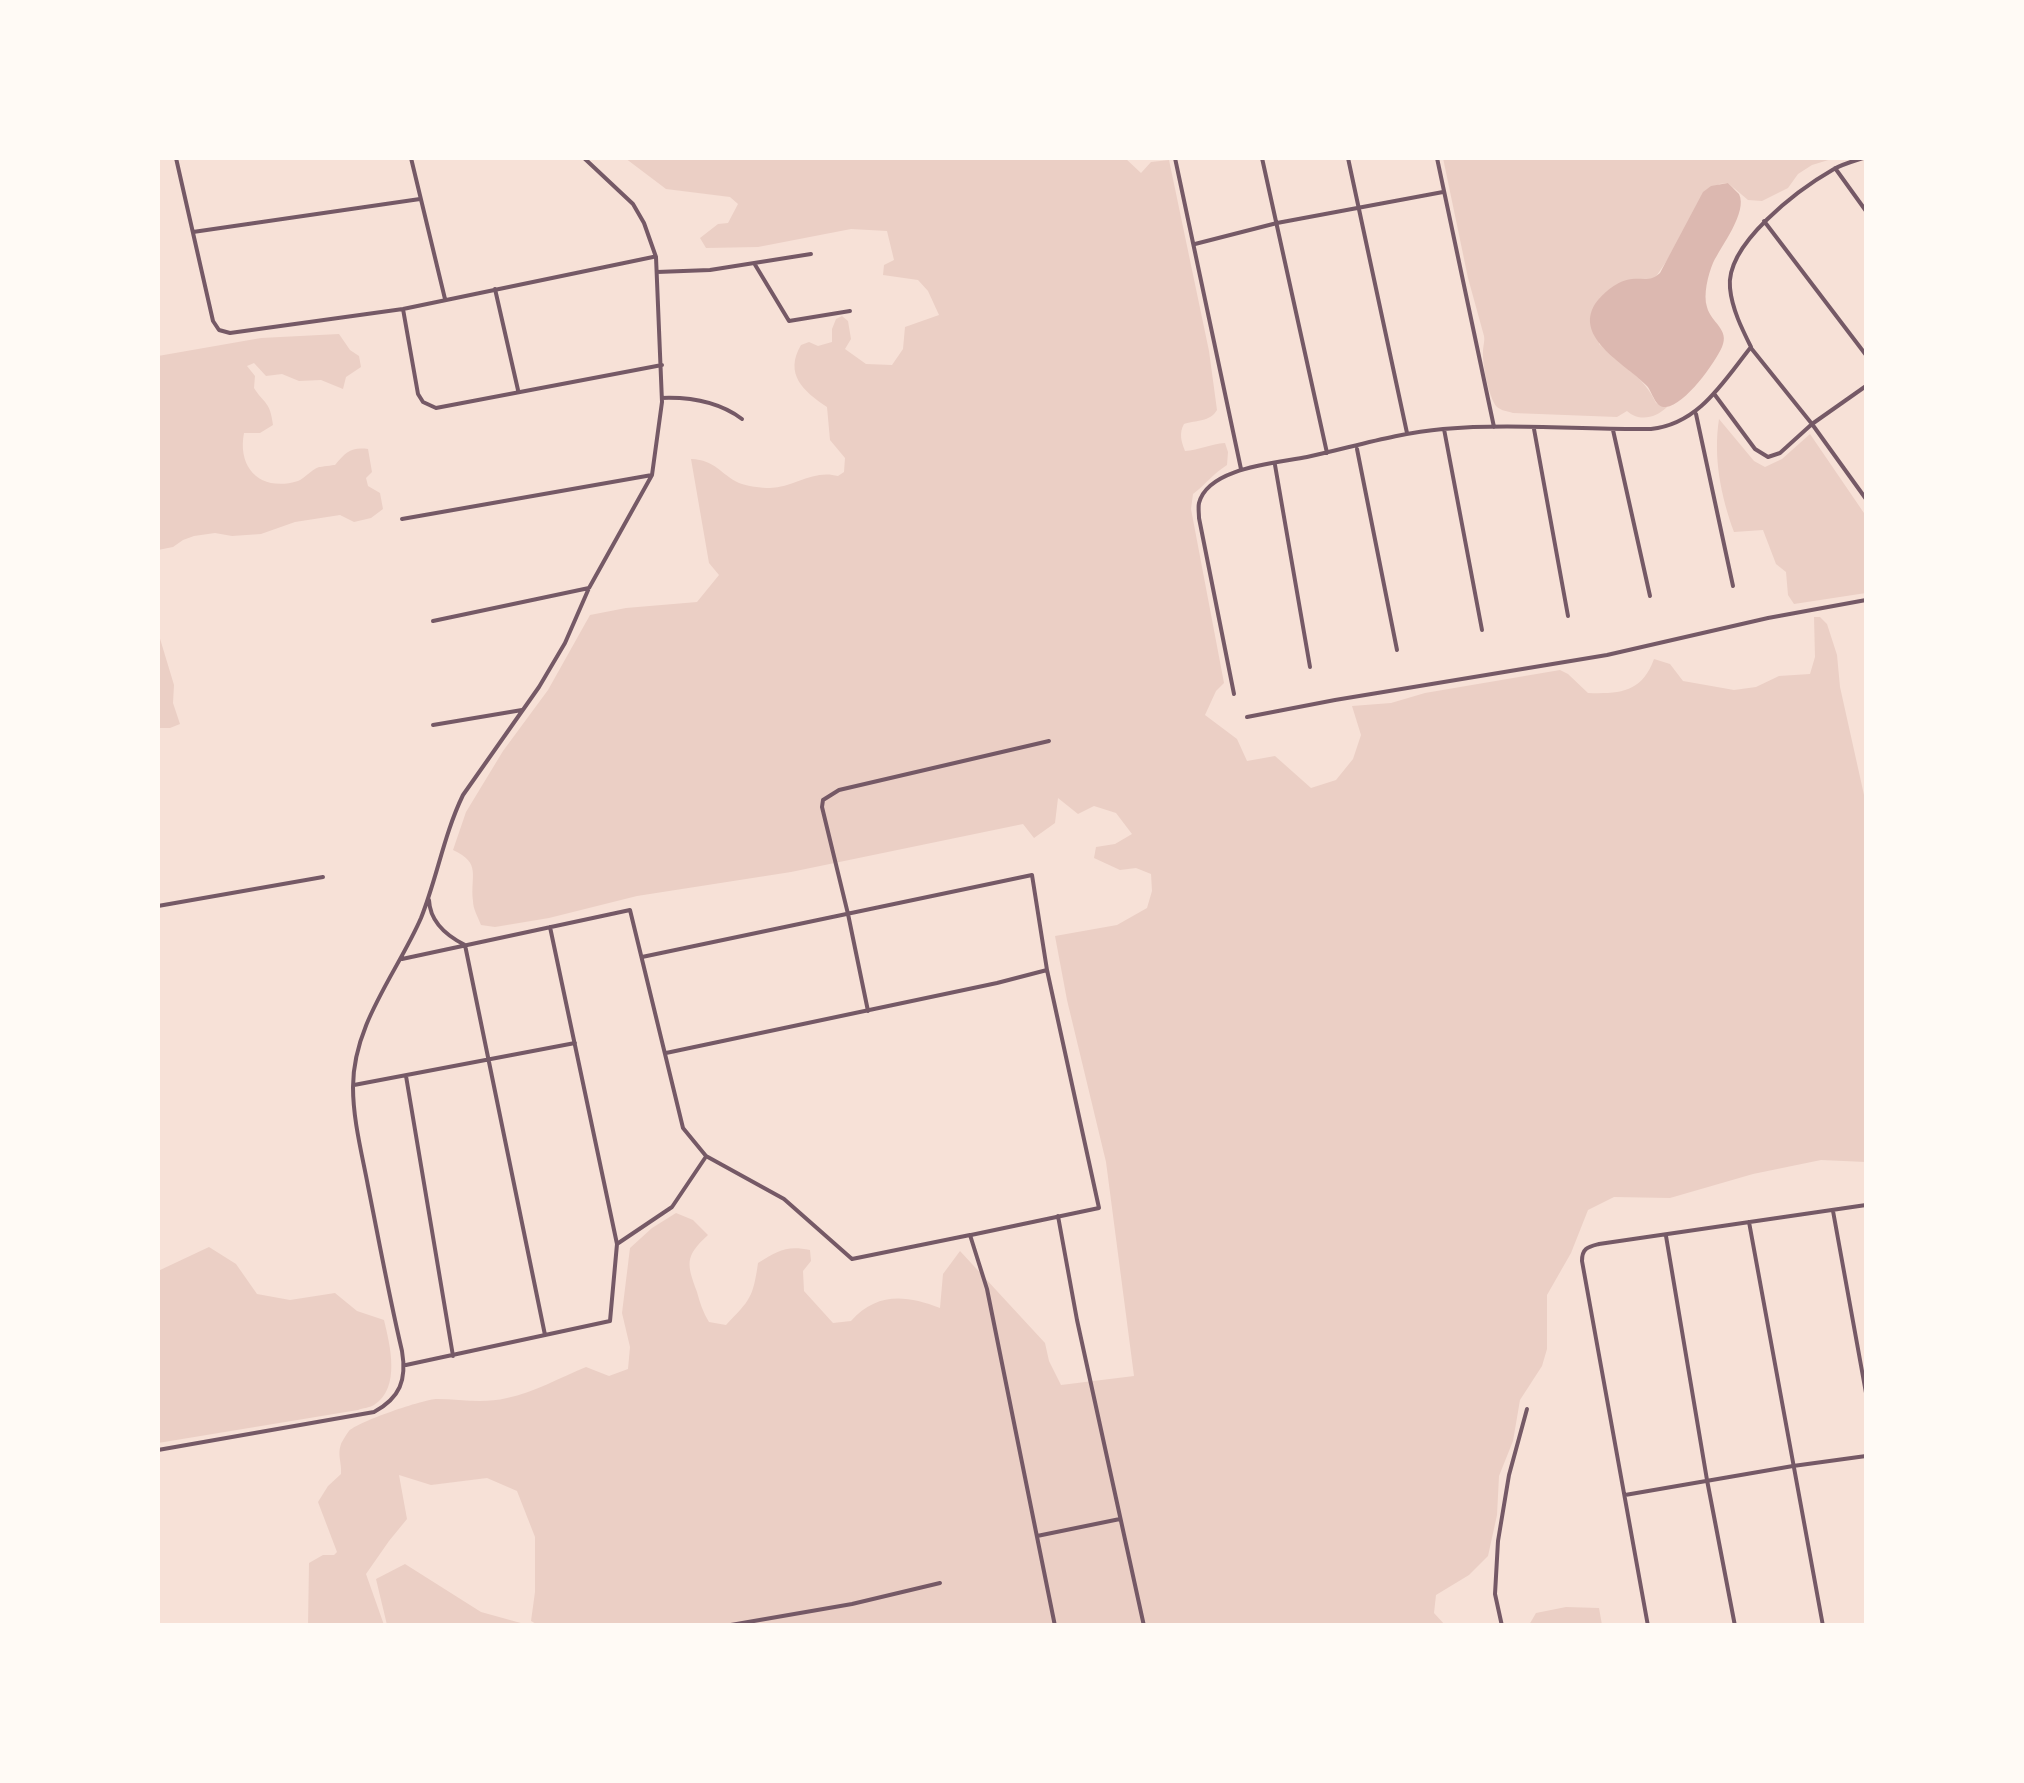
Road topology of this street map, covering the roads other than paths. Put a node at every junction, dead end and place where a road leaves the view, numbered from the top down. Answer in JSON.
{"nodes":[{"id":1,"x":176,"y":158,"type":"edge"},
{"id":2,"x":411,"y":158,"type":"edge"},
{"id":3,"x":584,"y":158,"type":"edge"},
{"id":4,"x":1175,"y":158,"type":"edge"},
{"id":5,"x":1262,"y":158,"type":"edge"},
{"id":6,"x":1348,"y":158,"type":"edge"},
{"id":7,"x":1437,"y":158,"type":"edge"},
{"id":8,"x":1863,"y":158,"type":"edge"},
{"id":9,"x":1835,"y":168,"type":"junction"},
{"id":10,"x":1444,"y":192,"type":"junction"},
{"id":11,"x":420,"y":199,"type":"junction"},
{"id":12,"x":1358,"y":208,"type":"junction"},
{"id":13,"x":1866,"y":212,"type":"edge"},
{"id":14,"x":1764,"y":222,"type":"junction"},
{"id":15,"x":1276,"y":223,"type":"junction"},
{"id":16,"x":193,"y":232,"type":"junction"},
{"id":17,"x":1195,"y":244,"type":"junction"},
{"id":18,"x":811,"y":254,"type":"dead end"},
{"id":19,"x":656,"y":257,"type":"junction"},
{"id":20,"x":754,"y":263,"type":"junction"},
{"id":21,"x":657,"y":272,"type":"junction"},
{"id":22,"x":495,"y":288,"type":"junction"},
{"id":23,"x":445,"y":299,"type":"junction"},
{"id":24,"x":403,"y":309,"type":"junction"},
{"id":25,"x":850,"y":311,"type":"dead end"},
{"id":26,"x":1751,"y":347,"type":"junction"},
{"id":27,"x":1866,"y":355,"type":"edge"},
{"id":28,"x":662,"y":365,"type":"junction"},
{"id":29,"x":1866,"y":386,"type":"edge"},
{"id":30,"x":518,"y":390,"type":"junction"},
{"id":31,"x":1714,"y":394,"type":"junction"},
{"id":32,"x":662,"y":398,"type":"junction"},
{"id":33,"x":1695,"y":413,"type":"junction"},
{"id":34,"x":742,"y":419,"type":"dead end"},
{"id":35,"x":1812,"y":424,"type":"junction"},
{"id":36,"x":1494,"y":427,"type":"junction"},
{"id":37,"x":1444,"y":428,"type":"junction"},
{"id":38,"x":1534,"y":428,"type":"junction"},
{"id":39,"x":1612,"y":430,"type":"junction"},
{"id":40,"x":1406,"y":433,"type":"junction"},
{"id":41,"x":1356,"y":447,"type":"junction"},
{"id":42,"x":1327,"y":453,"type":"junction"},
{"id":43,"x":1275,"y":464,"type":"junction"},
{"id":44,"x":1240,"y":469,"type":"junction"},
{"id":45,"x":652,"y":476,"type":"junction"},
{"id":46,"x":1866,"y":499,"type":"edge"},
{"id":47,"x":402,"y":519,"type":"dead end"},
{"id":48,"x":1732,"y":586,"type":"dead end"},
{"id":49,"x":589,"y":588,"type":"junction"},
{"id":50,"x":1650,"y":596,"type":"dead end"},
{"id":51,"x":1866,"y":600,"type":"edge"},
{"id":52,"x":1568,"y":616,"type":"dead end"},
{"id":53,"x":433,"y":620,"type":"dead end"},
{"id":54,"x":1482,"y":630,"type":"dead end"},
{"id":55,"x":1397,"y":650,"type":"dead end"},
{"id":56,"x":1310,"y":667,"type":"dead end"},
{"id":57,"x":1234,"y":694,"type":"dead end"},
{"id":58,"x":522,"y":710,"type":"junction"},
{"id":59,"x":1247,"y":717,"type":"dead end"},
{"id":60,"x":433,"y":725,"type":"dead end"},
{"id":61,"x":1049,"y":742,"type":"dead end"},
{"id":62,"x":323,"y":877,"type":"dead end"},
{"id":63,"x":434,"y":880,"type":"junction"},
{"id":64,"x":158,"y":906,"type":"edge"},
{"id":65,"x":848,"y":914,"type":"junction"},
{"id":66,"x":550,"y":927,"type":"junction"},
{"id":67,"x":465,"y":945,"type":"junction"},
{"id":68,"x":642,"y":957,"type":"junction"},
{"id":69,"x":402,"y":958,"type":"junction"},
{"id":70,"x":1047,"y":970,"type":"junction"},
{"id":71,"x":868,"y":1011,"type":"junction"},
{"id":72,"x":575,"y":1044,"type":"junction"},
{"id":73,"x":665,"y":1054,"type":"junction"},
{"id":74,"x":488,"y":1058,"type":"junction"},
{"id":75,"x":406,"y":1076,"type":"junction"},
{"id":76,"x":353,"y":1085,"type":"junction"},
{"id":77,"x":706,"y":1156,"type":"junction"},
{"id":78,"x":1866,"y":1204,"type":"edge"},
{"id":79,"x":1833,"y":1209,"type":"junction"},
{"id":80,"x":1058,"y":1216,"type":"junction"},
{"id":81,"x":1749,"y":1222,"type":"junction"},
{"id":82,"x":1666,"y":1234,"type":"junction"},
{"id":83,"x":970,"y":1236,"type":"junction"},
{"id":84,"x":618,"y":1244,"type":"junction"},
{"id":85,"x":546,"y":1336,"type":"junction"},
{"id":86,"x":453,"y":1356,"type":"junction"},
{"id":87,"x":404,"y":1366,"type":"junction"},
{"id":88,"x":1866,"y":1393,"type":"edge"},
{"id":89,"x":1528,"y":1409,"type":"dead end"},
{"id":90,"x":158,"y":1450,"type":"edge"},
{"id":91,"x":1866,"y":1456,"type":"edge"},
{"id":92,"x":1793,"y":1466,"type":"junction"},
{"id":93,"x":1706,"y":1480,"type":"junction"},
{"id":94,"x":1625,"y":1495,"type":"junction"},
{"id":95,"x":1120,"y":1519,"type":"junction"},
{"id":96,"x":1038,"y":1536,"type":"junction"},
{"id":97,"x":940,"y":1583,"type":"dead end"},
{"id":98,"x":729,"y":1625,"type":"edge"},
{"id":99,"x":1055,"y":1626,"type":"edge"},
{"id":100,"x":1144,"y":1626,"type":"edge"},
{"id":101,"x":1502,"y":1626,"type":"edge"},
{"id":102,"x":1648,"y":1626,"type":"edge"},
{"id":103,"x":1736,"y":1626,"type":"edge"},
{"id":104,"x":1823,"y":1626,"type":"edge"}],
"edges":[{"from":1,"to":16,"type":"street"},
{"from":2,"to":11,"type":"street"},
{"from":3,"to":19,"type":"street"},
{"from":4,"to":17,"type":"street"},
{"from":5,"to":15,"type":"street"},
{"from":6,"to":12,"type":"street"},
{"from":7,"to":10,"type":"street"},
{"from":8,"to":9,"type":"street"},
{"from":9,"to":13,"type":"street"},
{"from":9,"to":14,"type":"street"},
{"from":10,"to":12,"type":"street"},
{"from":10,"to":36,"type":"street"},
{"from":11,"to":16,"type":"street"},
{"from":11,"to":23,"type":"street"},
{"from":12,"to":15,"type":"street"},
{"from":12,"to":40,"type":"street"},
{"from":14,"to":26,"type":"street"},
{"from":14,"to":27,"type":"street"},
{"from":15,"to":17,"type":"street"},
{"from":15,"to":42,"type":"street"},
{"from":16,"to":24,"type":"street"},
{"from":17,"to":44,"type":"street"},
{"from":18,"to":20,"type":"street"},
{"from":19,"to":21,"type":"street"},
{"from":19,"to":22,"type":"street"},
{"from":20,"to":21,"type":"street"},
{"from":20,"to":25,"type":"street"},
{"from":21,"to":28,"type":"street"},
{"from":22,"to":23,"type":"street"},
{"from":22,"to":30,"type":"street"},
{"from":23,"to":24,"type":"street"},
{"from":24,"to":30,"type":"street"},
{"from":26,"to":31,"type":"street"},
{"from":26,"to":35,"type":"street"},
{"from":28,"to":30,"type":"street"},
{"from":28,"to":32,"type":"street"},
{"from":29,"to":35,"type":"street"},
{"from":31,"to":33,"type":"street"},
{"from":31,"to":35,"type":"street"},
{"from":32,"to":34,"type":"street"},
{"from":32,"to":45,"type":"street"},
{"from":33,"to":39,"type":"street"},
{"from":33,"to":48,"type":"street"},
{"from":35,"to":46,"type":"street"},
{"from":36,"to":37,"type":"street"},
{"from":36,"to":38,"type":"street"},
{"from":37,"to":40,"type":"street"},
{"from":37,"to":54,"type":"street"},
{"from":38,"to":39,"type":"street"},
{"from":38,"to":52,"type":"street"},
{"from":39,"to":50,"type":"street"},
{"from":40,"to":41,"type":"street"},
{"from":41,"to":42,"type":"street"},
{"from":41,"to":55,"type":"street"},
{"from":42,"to":43,"type":"street"},
{"from":43,"to":44,"type":"street"},
{"from":43,"to":56,"type":"street"},
{"from":44,"to":57,"type":"street"},
{"from":45,"to":47,"type":"street"},
{"from":45,"to":49,"type":"street"},
{"from":49,"to":53,"type":"street"},
{"from":49,"to":58,"type":"street"},
{"from":51,"to":59,"type":"street"},
{"from":58,"to":60,"type":"street"},
{"from":58,"to":63,"type":"street"},
{"from":61,"to":65,"type":"street"},
{"from":62,"to":64,"type":"street"},
{"from":63,"to":67,"type":"street"},
{"from":63,"to":69,"type":"street"},
{"from":65,"to":68,"type":"street"},
{"from":65,"to":70,"type":"street"},
{"from":65,"to":71,"type":"street"},
{"from":66,"to":67,"type":"street"},
{"from":66,"to":68,"type":"street"},
{"from":66,"to":72,"type":"street"},
{"from":67,"to":69,"type":"street"},
{"from":67,"to":74,"type":"street"},
{"from":68,"to":73,"type":"street"},
{"from":69,"to":76,"type":"street"},
{"from":70,"to":71,"type":"street"},
{"from":70,"to":80,"type":"street"},
{"from":71,"to":73,"type":"street"},
{"from":72,"to":74,"type":"street"},
{"from":72,"to":84,"type":"street"},
{"from":73,"to":77,"type":"street"},
{"from":74,"to":75,"type":"street"},
{"from":74,"to":85,"type":"street"},
{"from":75,"to":76,"type":"street"},
{"from":75,"to":86,"type":"street"},
{"from":76,"to":87,"type":"street"},
{"from":77,"to":83,"type":"street"},
{"from":77,"to":84,"type":"street"},
{"from":78,"to":79,"type":"street"},
{"from":79,"to":81,"type":"street"},
{"from":79,"to":88,"type":"street"},
{"from":80,"to":83,"type":"street"},
{"from":80,"to":95,"type":"street"},
{"from":81,"to":82,"type":"street"},
{"from":81,"to":92,"type":"street"},
{"from":82,"to":93,"type":"street"},
{"from":82,"to":94,"type":"street"},
{"from":83,"to":96,"type":"street"},
{"from":84,"to":85,"type":"street"},
{"from":85,"to":86,"type":"street"},
{"from":86,"to":87,"type":"street"},
{"from":87,"to":90,"type":"street"},
{"from":89,"to":101,"type":"street"},
{"from":91,"to":92,"type":"street"},
{"from":92,"to":93,"type":"street"},
{"from":92,"to":104,"type":"street"},
{"from":93,"to":94,"type":"street"},
{"from":93,"to":103,"type":"street"},
{"from":94,"to":102,"type":"street"},
{"from":95,"to":96,"type":"street"},
{"from":95,"to":100,"type":"street"},
{"from":96,"to":99,"type":"street"},
{"from":97,"to":98,"type":"street"}]}
